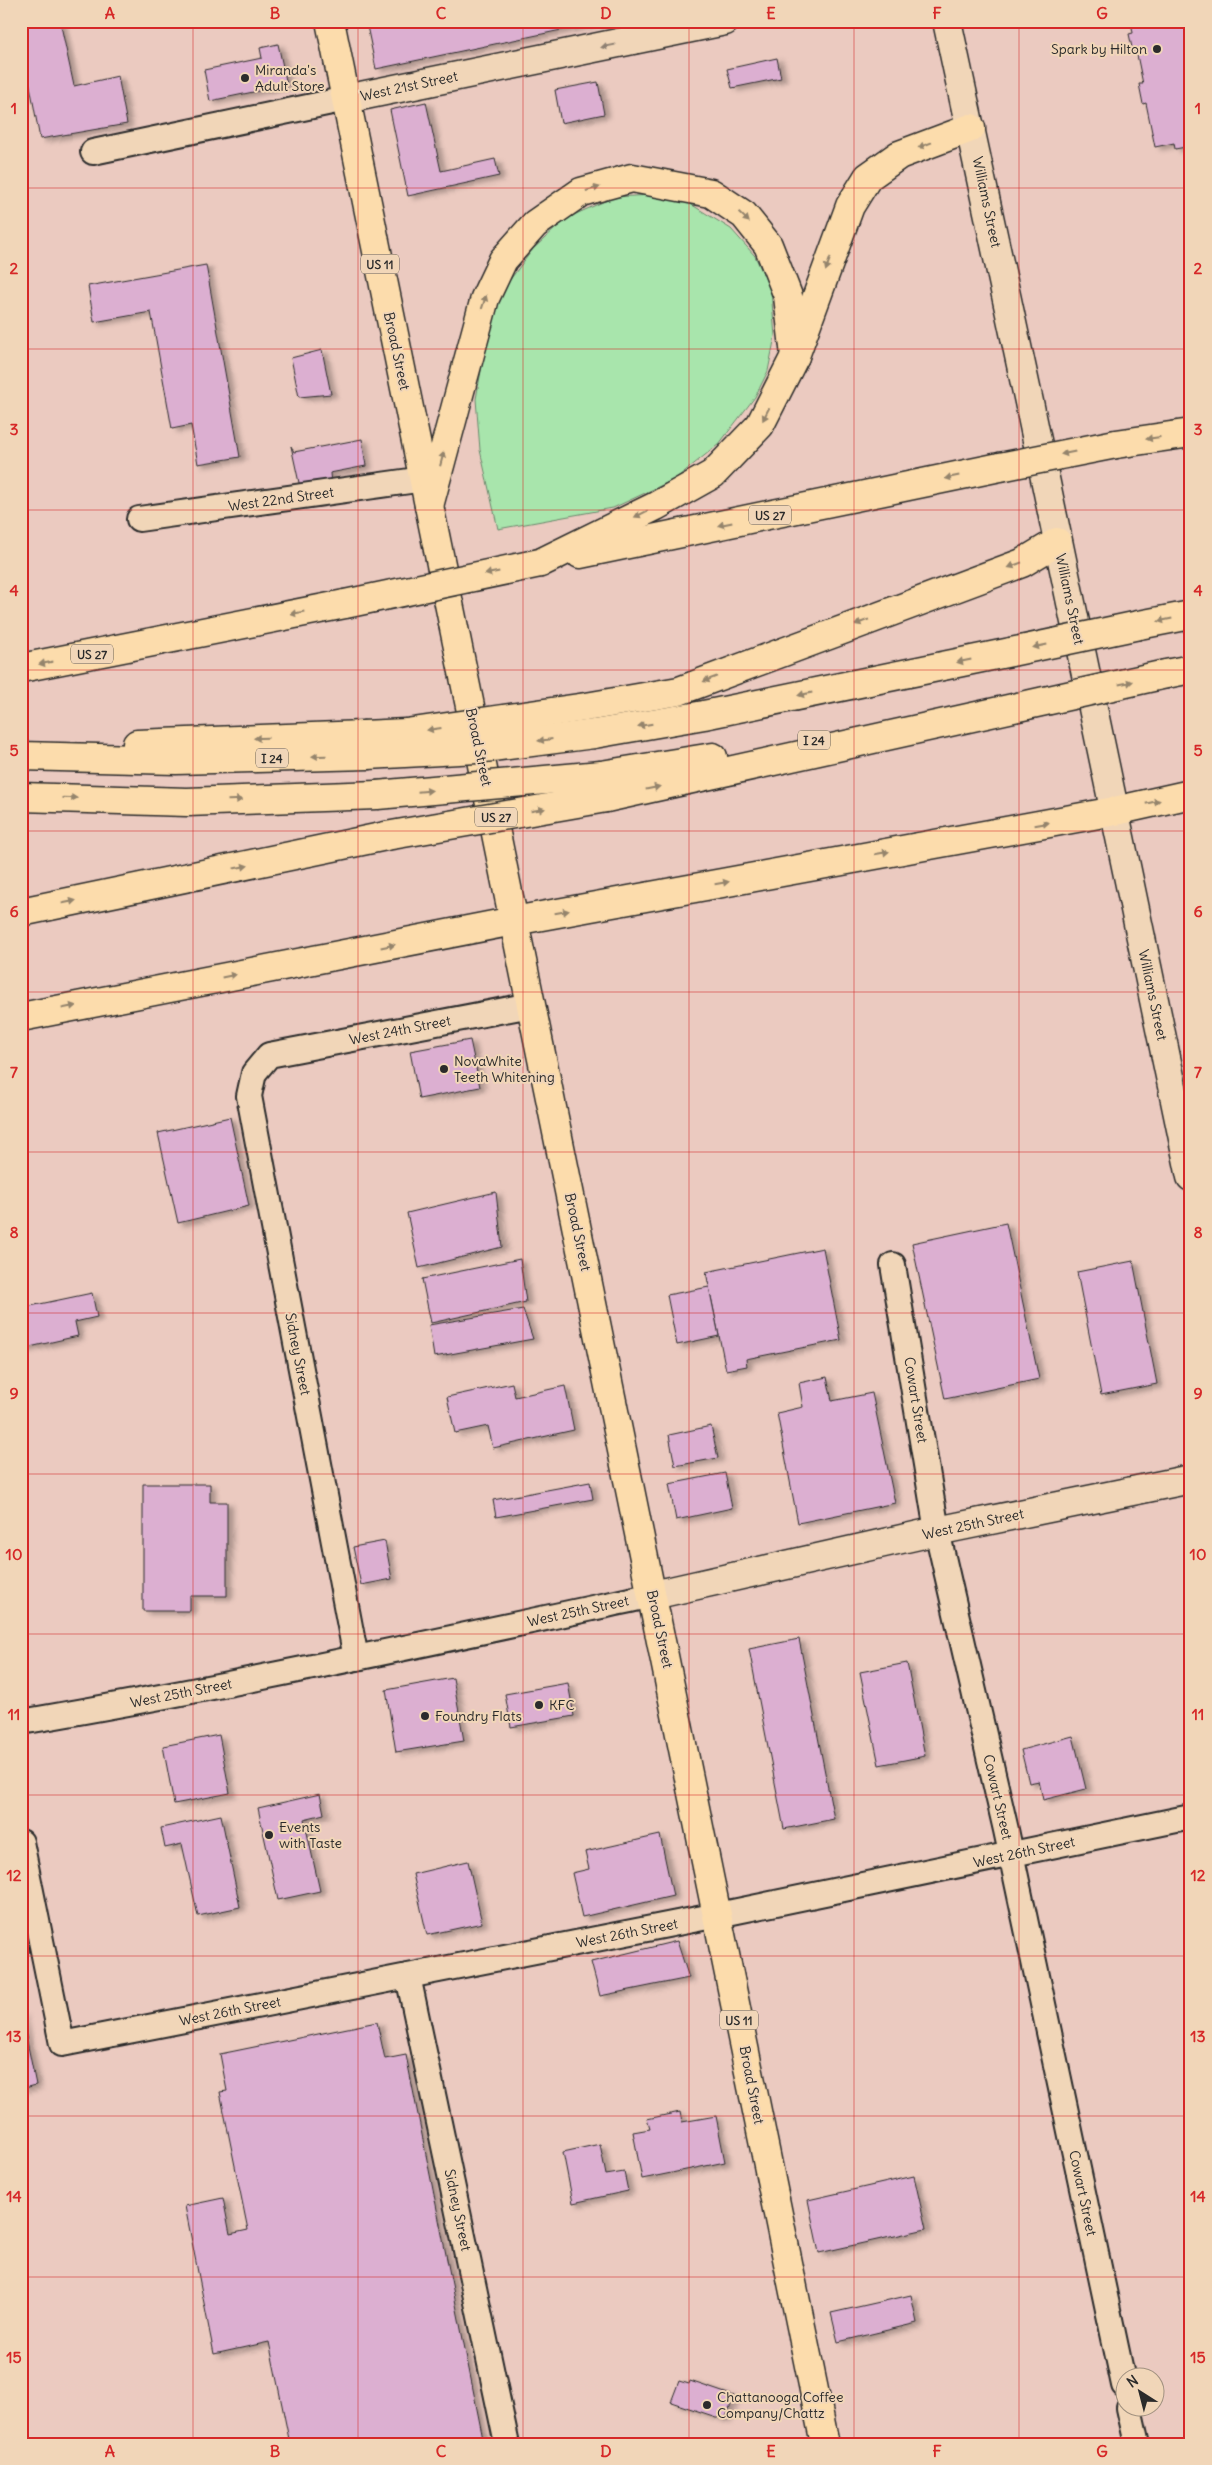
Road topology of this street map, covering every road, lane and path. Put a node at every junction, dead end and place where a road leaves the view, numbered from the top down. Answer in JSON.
{"nodes":[{"id":1,"x":330,"y":21,"type":"edge"},
{"id":2,"x":724,"y":21,"type":"edge"},
{"id":3,"x":947,"y":21,"type":"edge"},
{"id":4,"x":640,"y":30,"type":"edge"},
{"id":5,"x":346,"y":99,"type":"junction"},
{"id":6,"x":971,"y":128,"type":"junction"},
{"id":7,"x":93,"y":152,"type":"dead end"},
{"id":8,"x":795,"y":356,"type":"junction"},
{"id":9,"x":1191,"y":433,"type":"edge"},
{"id":10,"x":424,"y":479,"type":"junction"},
{"id":11,"x":429,"y":506,"type":"junction"},
{"id":12,"x":139,"y":519,"type":"dead end"},
{"id":13,"x":1057,"y":542,"type":"junction"},
{"id":14,"x":540,"y":563,"type":"junction"},
{"id":15,"x":1191,"y":615,"type":"edge"},
{"id":16,"x":21,"y":668,"type":"edge"},
{"id":17,"x":1178,"y":672,"type":"edge"},
{"id":18,"x":365,"y":745,"type":"junction"},
{"id":19,"x":21,"y":754,"type":"edge"},
{"id":20,"x":603,"y":787,"type":"junction"},
{"id":21,"x":1191,"y":794,"type":"edge"},
{"id":22,"x":21,"y":797,"type":"edge"},
{"id":23,"x":1115,"y":811,"type":"junction"},
{"id":24,"x":21,"y":912,"type":"edge"},
{"id":25,"x":514,"y":921,"type":"junction"},
{"id":26,"x":531,"y":1004,"type":"junction"},
{"id":27,"x":21,"y":1016,"type":"edge"},
{"id":28,"x":269,"y":1055,"type":"joint"},
{"id":29,"x":1191,"y":1177,"type":"edge"},
{"id":30,"x":893,"y":1265,"type":"dead end"},
{"id":31,"x":1191,"y":1479,"type":"edge"},
{"id":32,"x":937,"y":1531,"type":"junction"},
{"id":33,"x":653,"y":1595,"type":"junction"},
{"id":34,"x":356,"y":1658,"type":"junction"},
{"id":35,"x":21,"y":1722,"type":"edge"},
{"id":36,"x":1191,"y":1817,"type":"edge"},
{"id":37,"x":21,"y":1842,"type":"edge"},
{"id":38,"x":1011,"y":1855,"type":"junction"},
{"id":39,"x":718,"y":1915,"type":"junction"},
{"id":40,"x":408,"y":1976,"type":"junction"},
{"id":41,"x":1120,"y":2368,"type":"edge"},
{"id":42,"x":1131,"y":2418,"type":"edge"},
{"id":43,"x":507,"y":2444,"type":"edge"},
{"id":44,"x":825,"y":2444,"type":"edge"},
{"id":45,"x":1137,"y":2444,"type":"edge"}],
"edges":[{"from":1,"to":5,"type":"main road","name":"Broad Street","number":"US 11"},
{"from":2,"to":4,"type":"street","name":"West 21st Street"},
{"from":3,"to":6,"type":"street","name":"Williams Street"},
{"from":4,"to":5,"type":"street","name":"West 21st Street","one_way":true},
{"from":5,"to":7,"type":"street","name":"West 21st Street"},
{"from":5,"to":10,"type":"main road","name":"Broad Street","number":"US 11"},
{"from":6,"to":8,"type":"main road","one_way":true},
{"from":6,"to":13,"type":"street","name":"Williams Street"},
{"from":11,"to":8,"type":"main road","one_way":true},
{"from":8,"to":14,"type":"main road","one_way":true},
{"from":9,"to":14,"type":"main road","number":"US 27","one_way":true,"bridge":true},
{"from":10,"to":11,"type":"main road","name":"Broad Street","number":"US 11"},
{"from":10,"to":12,"type":"street","name":"West 22nd Street"},
{"from":11,"to":25,"type":"main road","name":"Broad Street","number":"US 11"},
{"from":13,"to":18,"type":"main road","one_way":true,"bridge":true},
{"from":13,"to":23,"type":"street","name":"Williams Street"},
{"from":14,"to":16,"type":"main road","number":"US 27","one_way":true,"bridge":true},
{"from":15,"to":18,"type":"main road","number":"I 24","one_way":true,"bridge":true},
{"from":20,"to":17,"type":"main road","number":"US 27","one_way":true,"bridge":true},
{"from":18,"to":19,"type":"main road","number":"I 24","one_way":true},
{"from":22,"to":20,"type":"main road","one_way":true,"bridge":true},
{"from":24,"to":20,"type":"main road","number":"US 27","one_way":true,"bridge":true},
{"from":23,"to":21,"type":"main road","one_way":true},
{"from":25,"to":23,"type":"main road","one_way":true},
{"from":23,"to":29,"type":"street","name":"Williams Street"},
{"from":25,"to":26,"type":"main road","name":"Broad Street","number":"US 11"},
{"from":27,"to":25,"type":"main road","one_way":true},
{"from":26,"to":28,"type":"street","name":"West 24th Street"},
{"from":26,"to":33,"type":"main road","name":"Broad Street","number":"US 11"},
{"from":28,"to":34,"type":"street","name":"Sidney Street"},
{"from":30,"to":32,"type":"street","name":"Cowart Street"},
{"from":31,"to":32,"type":"street","name":"West 25th Street"},
{"from":32,"to":33,"type":"street","name":"West 25th Street"},
{"from":32,"to":38,"type":"street","name":"Cowart Street"},
{"from":33,"to":34,"type":"street","name":"West 25th Street"},
{"from":33,"to":39,"type":"main road","name":"Broad Street","number":"US 11"},
{"from":34,"to":35,"type":"street","name":"West 25th Street"},
{"from":36,"to":38,"type":"street","name":"West 26th Street"},
{"from":37,"to":40,"type":"street","name":"West 26th Street"},
{"from":38,"to":39,"type":"street","name":"West 26th Street"},
{"from":38,"to":41,"type":"street","name":"Cowart Street"},
{"from":39,"to":40,"type":"street","name":"West 26th Street"},
{"from":39,"to":44,"type":"main road","name":"Broad Street","number":"US 11"},
{"from":40,"to":43,"type":"street","name":"Sidney Street"},
{"from":42,"to":45,"type":"street"}]}
